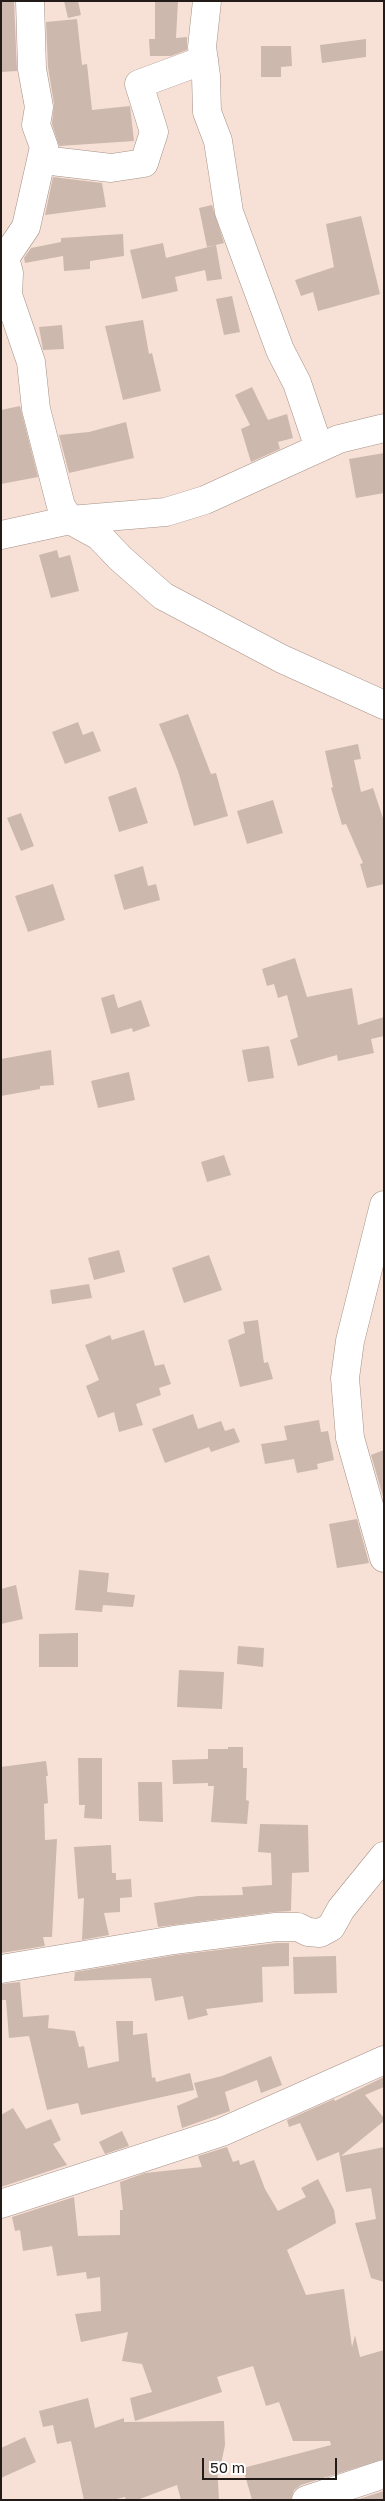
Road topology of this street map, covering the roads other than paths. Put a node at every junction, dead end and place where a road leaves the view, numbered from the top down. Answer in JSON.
{"nodes":[{"id":1,"x":30,"y":1,"type":"edge"},
{"id":2,"x":207,"y":1,"type":"edge"},
{"id":3,"x":204,"y":60,"type":"junction"},
{"id":4,"x":43,"y":160,"type":"junction"},
{"id":5,"x":384,"y":428,"type":"edge"},
{"id":6,"x":319,"y":448,"type":"junction"},
{"id":7,"x":70,"y":520,"type":"junction"},
{"id":8,"x":1,"y":535,"type":"edge"},
{"id":9,"x":384,"y":705,"type":"edge"},
{"id":10,"x":384,"y":1205,"type":"edge"},
{"id":11,"x":384,"y":1558,"type":"edge"},
{"id":12,"x":384,"y":1856,"type":"edge"},
{"id":13,"x":1,"y":1969,"type":"edge"},
{"id":14,"x":384,"y":2060,"type":"edge"},
{"id":15,"x":1,"y":2204,"type":"edge"},
{"id":16,"x":384,"y":2474,"type":"edge"},
{"id":17,"x":306,"y":2500,"type":"edge"}],
"edges":[{"from":1,"to":4,"type":"street"},
{"from":2,"to":3,"type":"street"},
{"from":3,"to":4,"type":"street"},
{"from":3,"to":6,"type":"street"},
{"from":4,"to":7,"type":"street"},
{"from":5,"to":6,"type":"street"},
{"from":6,"to":7,"type":"street"},
{"from":7,"to":8,"type":"street"},
{"from":7,"to":9,"type":"street"},
{"from":10,"to":11,"type":"street"},
{"from":12,"to":13,"type":"street"},
{"from":14,"to":15,"type":"street"},
{"from":16,"to":17,"type":"street"}]}
